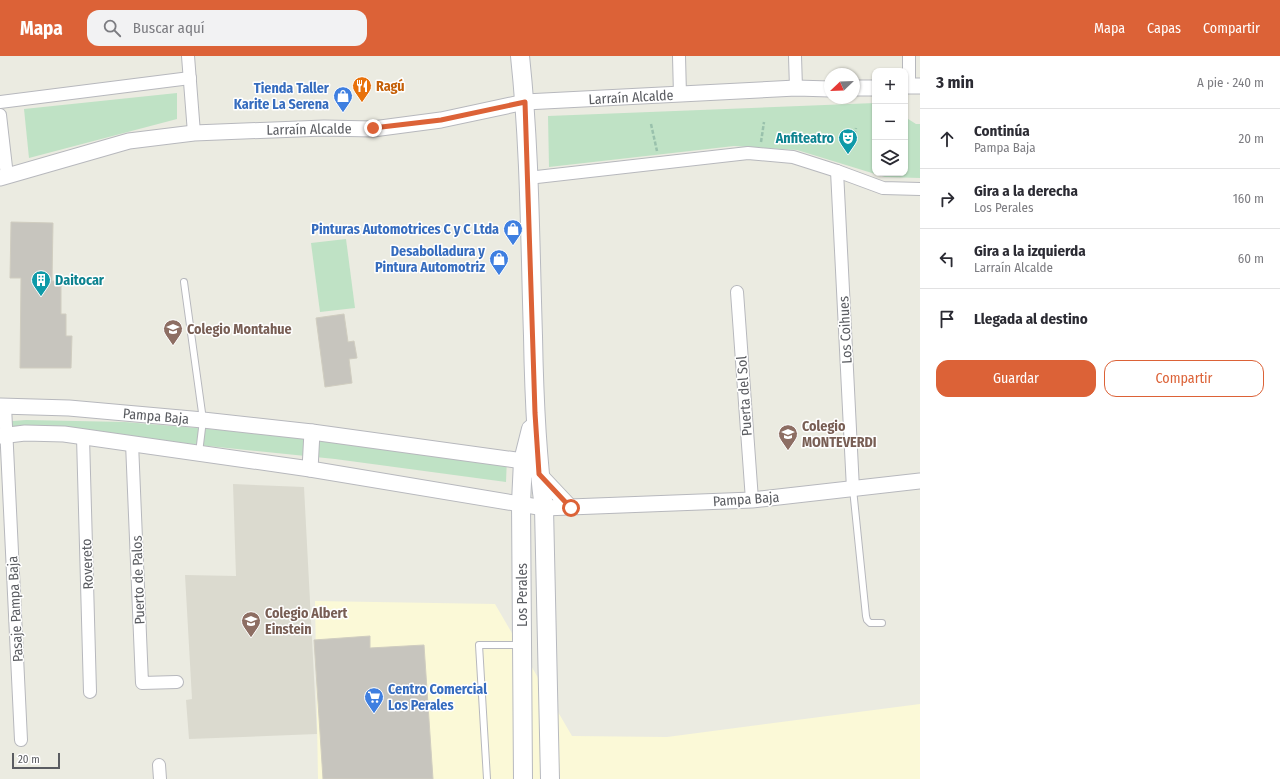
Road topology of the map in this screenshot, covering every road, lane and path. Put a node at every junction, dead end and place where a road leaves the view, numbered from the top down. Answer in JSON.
{"nodes":[{"id":1,"x":188,"y":56,"type":"edge"},
{"id":2,"x":520,"y":56,"type":"edge"},
{"id":3,"x":679,"y":56,"type":"edge"},
{"id":4,"x":795,"y":56,"type":"edge"},
{"id":5,"x":908,"y":56,"type":"edge"},
{"id":6,"x":190,"y":78,"type":"junction"},
{"id":7,"x":911,"y":86,"type":"edge"},
{"id":8,"x":796,"y":88,"type":"junction"},
{"id":9,"x":860,"y":88,"type":"edge"},
{"id":10,"x":872,"y":88,"type":"edge"},
{"id":11,"x":824,"y":89,"type":"edge"},
{"id":12,"x":680,"y":95,"type":"junction"},
{"id":13,"x":0,"y":102,"type":"edge"},
{"id":14,"x":525,"y":102,"type":"junction"},
{"id":15,"x":0,"y":115,"type":"edge"},
{"id":16,"x":764,"y":122,"type":"dead end"},
{"id":17,"x":651,"y":124,"type":"dead end"},
{"id":18,"x":856,"y":128,"type":"dead end"},
{"id":19,"x":194,"y":133,"type":"junction"},
{"id":20,"x":849,"y":152,"type":"dead end"},
{"id":21,"x":760,"y":154,"type":"junction"},
{"id":22,"x":660,"y":163,"type":"junction"},
{"id":23,"x":836,"y":171,"type":"junction"},
{"id":24,"x":4,"y":177,"type":"edge"},
{"id":25,"x":528,"y":178,"type":"junction"},
{"id":26,"x":920,"y":189,"type":"edge"},
{"id":27,"x":184,"y":282,"type":"dead end"},
{"id":28,"x":736,"y":292,"type":"dead end"},
{"id":29,"x":2,"y":406,"type":"edge"},
{"id":30,"x":535,"y":413,"type":"junction"},
{"id":31,"x":203,"y":420,"type":"junction"},
{"id":32,"x":312,"y":432,"type":"junction"},
{"id":33,"x":3,"y":436,"type":"edge"},
{"id":34,"x":83,"y":437,"type":"junction"},
{"id":35,"x":132,"y":443,"type":"junction"},
{"id":36,"x":199,"y":453,"type":"junction"},
{"id":37,"x":523,"y":461,"type":"junction"},
{"id":38,"x":310,"y":469,"type":"junction"},
{"id":39,"x":539,"y":474,"type":"junction"},
{"id":40,"x":920,"y":481,"type":"edge"},
{"id":41,"x":853,"y":489,"type":"junction"},
{"id":42,"x":752,"y":500,"type":"junction"},
{"id":43,"x":521,"y":503,"type":"junction"},
{"id":44,"x":544,"y":508,"type":"junction"},
{"id":45,"x":571,"y":508,"type":"junction"},
{"id":46,"x":882,"y":623,"type":"dead end"},
{"id":47,"x":522,"y":645,"type":"junction"},
{"id":48,"x":176,"y":682,"type":"dead end"},
{"id":49,"x":90,"y":692,"type":"dead end"},
{"id":50,"x":21,"y":740,"type":"dead end"},
{"id":51,"x":159,"y":765,"type":"dead end"},
{"id":52,"x":160,"y":779,"type":"edge"},
{"id":53,"x":487,"y":779,"type":"edge"},
{"id":54,"x":523,"y":779,"type":"edge"},
{"id":55,"x":550,"y":779,"type":"edge"}],
"edges":[{"from":1,"to":6,"type":"street"},
{"from":2,"to":14,"type":"main road","name":"Los Perales"},
{"from":3,"to":12,"type":"street"},
{"from":4,"to":8,"type":"street"},
{"from":5,"to":7,"type":"street"},
{"from":6,"to":13,"type":"street"},
{"from":6,"to":19,"type":"street"},
{"from":8,"to":11,"type":"street","name":"Larraín Alcalde"},
{"from":8,"to":12,"type":"street","name":"Larraín Alcalde"},
{"from":9,"to":10,"type":"street"},
{"from":12,"to":14,"type":"street","name":"Larraín Alcalde"},
{"from":14,"to":19,"type":"street","name":"Larraín Alcalde"},
{"from":14,"to":25,"type":"main road","name":"Los Perales"},
{"from":15,"to":24,"type":"street","name":"Larraín Alcalde"},
{"from":16,"to":21,"type":"path"},
{"from":17,"to":22,"type":"path"},
{"from":18,"to":20,"type":"path"},
{"from":19,"to":24,"type":"street","name":"Larraín Alcalde"},
{"from":21,"to":22,"type":"street"},
{"from":21,"to":23,"type":"street"},
{"from":22,"to":25,"type":"street"},
{"from":23,"to":26,"type":"street"},
{"from":23,"to":41,"type":"street","name":"Los Coihues"},
{"from":25,"to":30,"type":"main road","name":"Los Perales"},
{"from":27,"to":31,"type":"lane"},
{"from":28,"to":42,"type":"street","name":"Puerta del Sol"},
{"from":29,"to":31,"type":"street","name":"Pampa Baja"},
{"from":29,"to":33,"type":"street","name":"Pasaje Pampa Baja"},
{"from":30,"to":37,"type":"main road","name":"Los Perales"},
{"from":30,"to":39,"type":"main road","name":"Los Perales"},
{"from":31,"to":32,"type":"street","name":"Pampa Baja"},
{"from":31,"to":36,"type":"lane"},
{"from":32,"to":37,"type":"street","name":"Pampa Baja"},
{"from":32,"to":38,"type":"street"},
{"from":33,"to":34,"type":"street","name":"Pampa Baja"},
{"from":33,"to":50,"type":"street","name":"Pasaje Pampa Baja"},
{"from":34,"to":35,"type":"street","name":"Pampa Baja"},
{"from":34,"to":49,"type":"street","name":"Rovereto"},
{"from":35,"to":36,"type":"street","name":"Pampa Baja"},
{"from":35,"to":48,"type":"street","name":"Puerto de Palos"},
{"from":36,"to":38,"type":"street","name":"Pampa Baja"},
{"from":37,"to":39,"type":"street"},
{"from":37,"to":43,"type":"main road","name":"Los Perales"},
{"from":38,"to":43,"type":"street","name":"Pampa Baja"},
{"from":39,"to":44,"type":"main road","name":"Los Perales"},
{"from":39,"to":45,"type":"street"},
{"from":40,"to":41,"type":"street","name":"Pampa Baja"},
{"from":41,"to":42,"type":"street","name":"Pampa Baja"},
{"from":41,"to":46,"type":"lane"},
{"from":42,"to":45,"type":"street","name":"Pampa Baja"},
{"from":43,"to":44,"type":"street","name":"Pampa Baja"},
{"from":43,"to":47,"type":"main road","name":"Los Perales"},
{"from":44,"to":45,"type":"street","name":"Pampa Baja"},
{"from":44,"to":55,"type":"main road","name":"Los Perales"},
{"from":47,"to":53,"type":"lane"},
{"from":47,"to":54,"type":"main road","name":"Los Perales"},
{"from":51,"to":52,"type":"street"}]}
